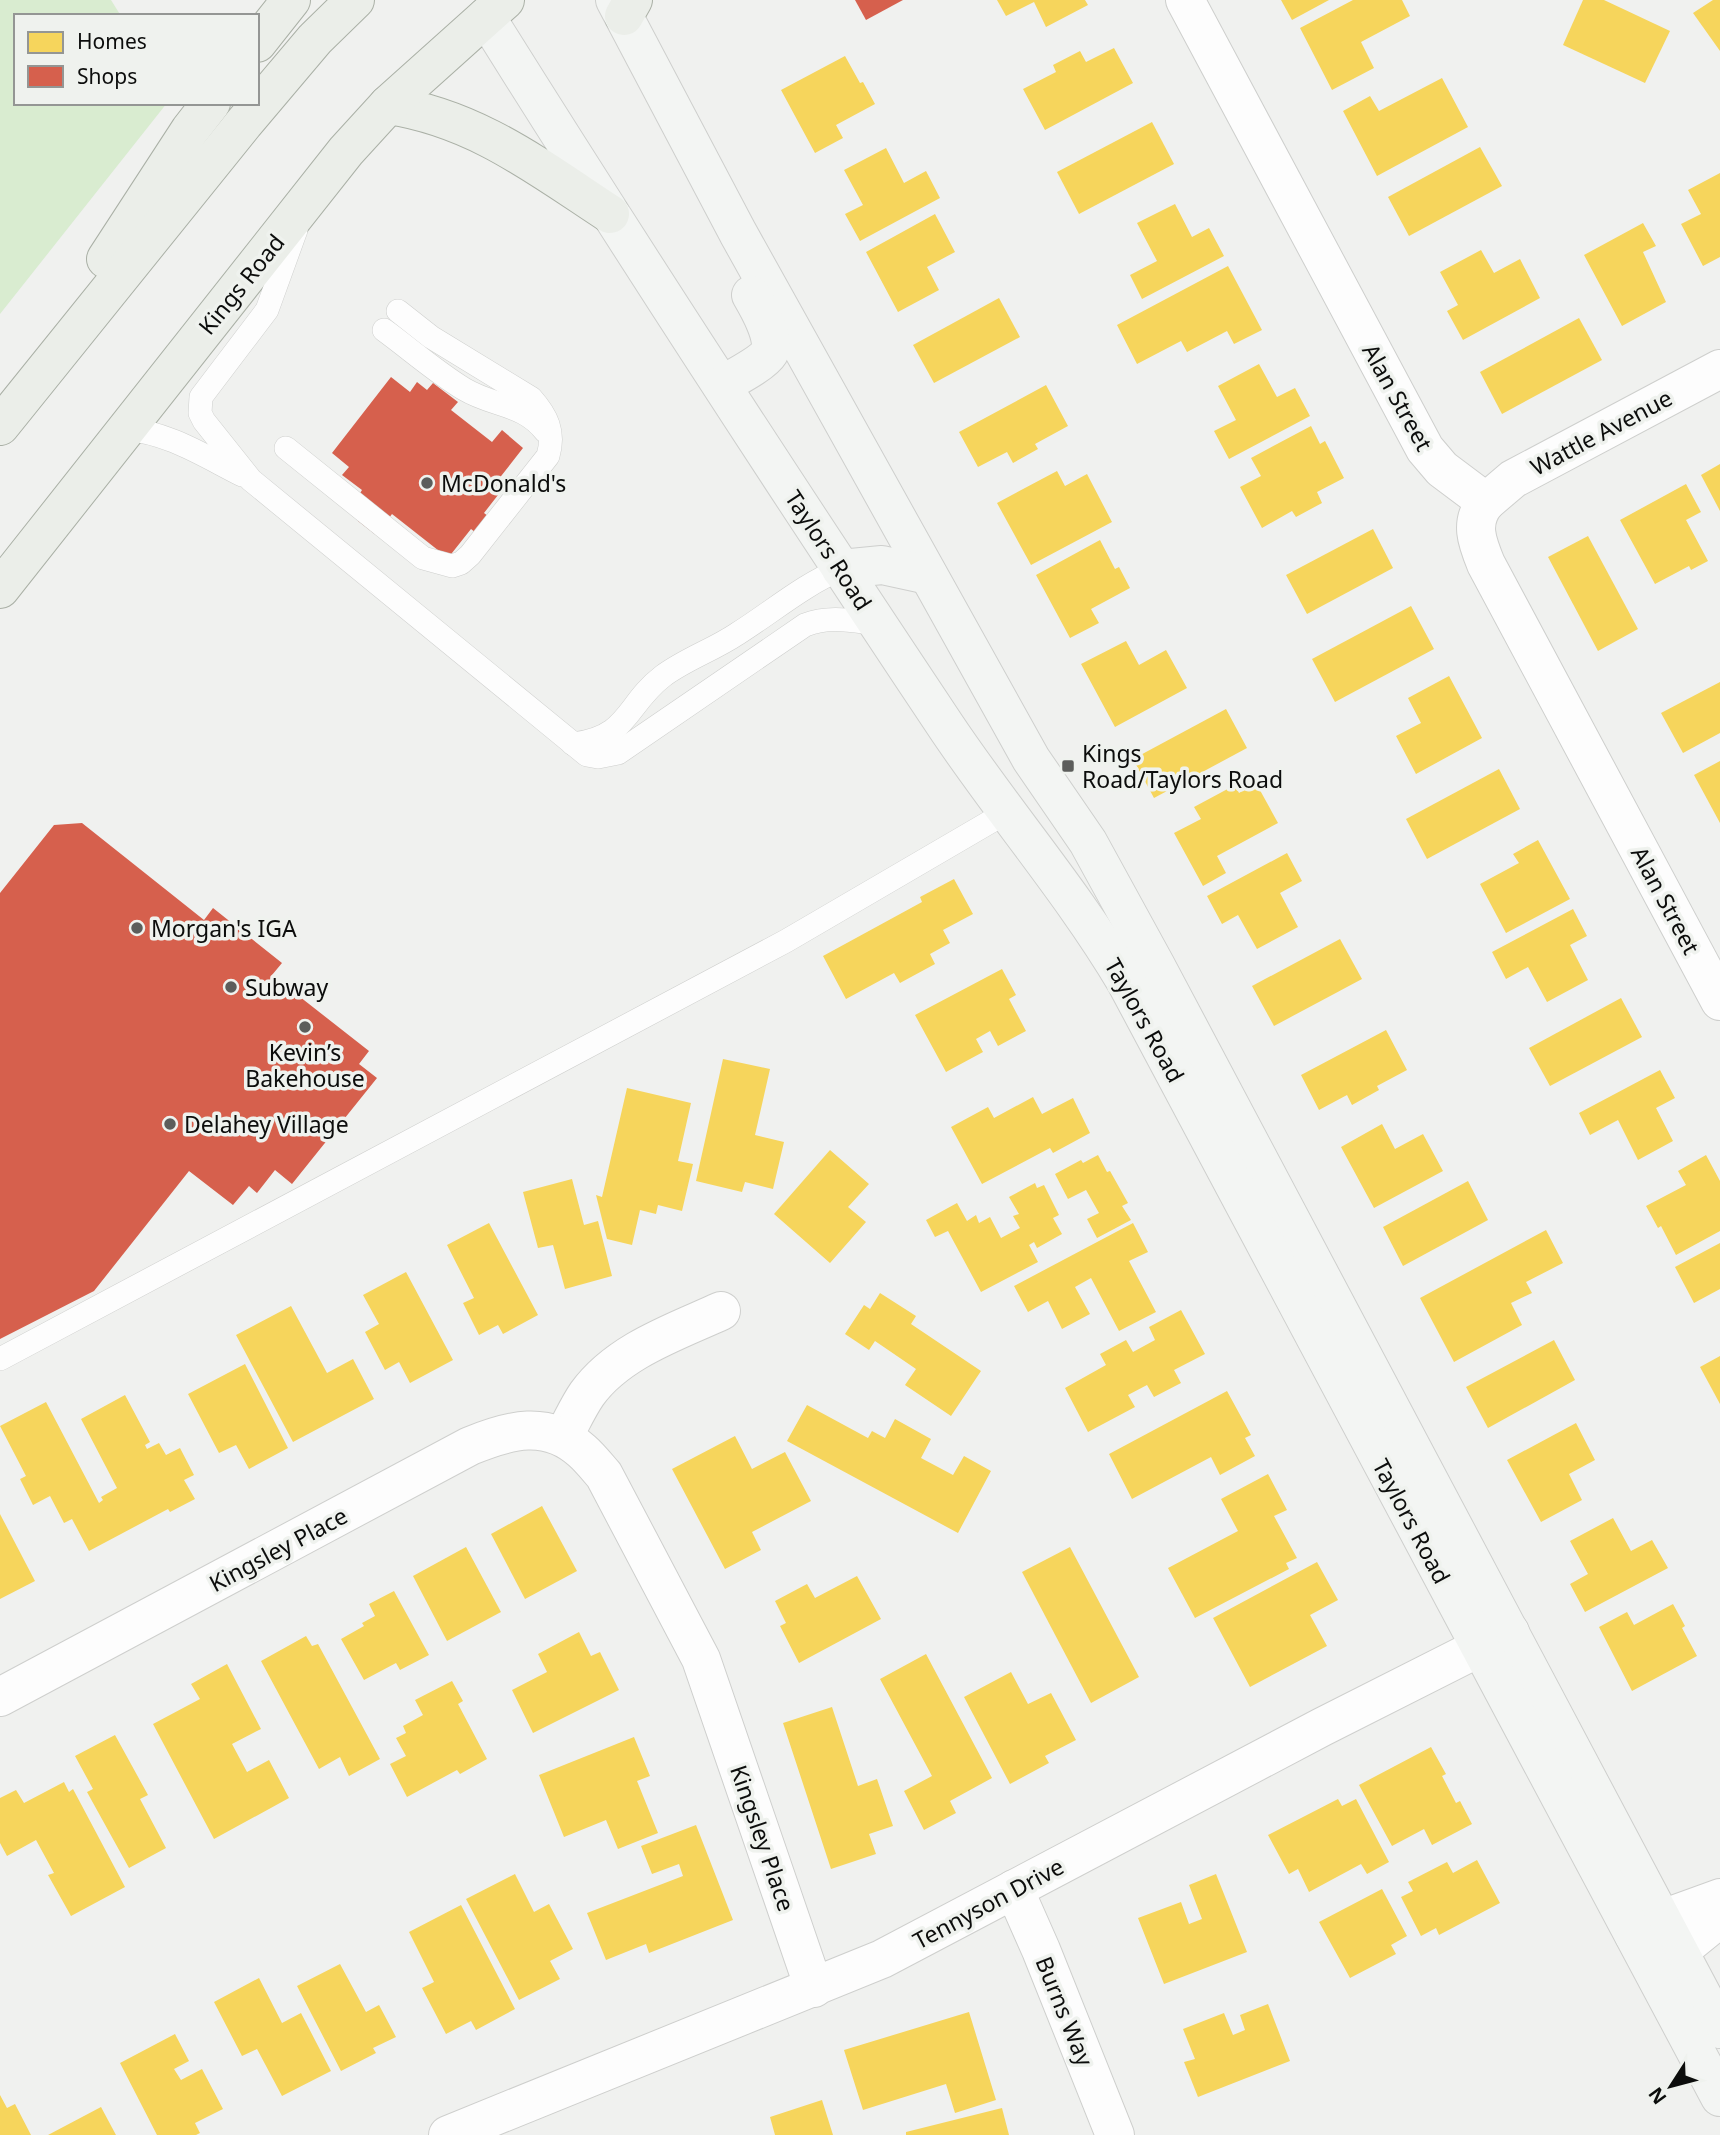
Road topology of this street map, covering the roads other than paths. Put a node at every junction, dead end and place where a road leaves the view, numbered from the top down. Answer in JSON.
{"nodes":[{"id":1,"x":291,"y":0,"type":"edge"},
{"id":2,"x":355,"y":0,"type":"edge"},
{"id":3,"x":1185,"y":0,"type":"edge"},
{"id":4,"x":624,"y":5,"type":"edge"},
{"id":5,"x":489,"y":6,"type":"edge"},
{"id":6,"x":259,"y":40,"type":"edge"},
{"id":7,"x":671,"y":104,"type":"junction"},
{"id":8,"x":209,"y":105,"type":"edge"},
{"id":9,"x":387,"y":105,"type":"junction"},
{"id":10,"x":306,"y":204,"type":"junction"},
{"id":11,"x":610,"y":214,"type":"junction"},
{"id":12,"x":398,"y":311,"type":"dead end"},
{"id":13,"x":384,"y":330,"type":"dead end"},
{"id":14,"x":1720,"y":369,"type":"edge"},
{"id":15,"x":722,"y":385,"type":"junction"},
{"id":16,"x":0,"y":424,"type":"edge"},
{"id":17,"x":124,"y":429,"type":"junction"},
{"id":18,"x":551,"y":447,"type":"junction"},
{"id":19,"x":286,"y":448,"type":"dead end"},
{"id":20,"x":251,"y":480,"type":"junction"},
{"id":21,"x":1486,"y":502,"type":"junction"},
{"id":22,"x":841,"y":569,"type":"junction"},
{"id":23,"x":928,"y":575,"type":"junction"},
{"id":24,"x":0,"y":589,"type":"edge"},
{"id":25,"x":878,"y":624,"type":"junction"},
{"id":26,"x":573,"y":744,"type":"junction"},
{"id":27,"x":1031,"y":759,"type":"junction"},
{"id":28,"x":1007,"y":812,"type":"junction"},
{"id":29,"x":1720,"y":1002,"type":"edge"},
{"id":30,"x":721,"y":1311,"type":"dead end"},
{"id":31,"x":0,"y":1359,"type":"edge"},
{"id":32,"x":564,"y":1437,"type":"junction"},
{"id":33,"x":1495,"y":1639,"type":"junction"},
{"id":34,"x":0,"y":1697,"type":"edge"},
{"id":35,"x":1014,"y":1889,"type":"junction"},
{"id":36,"x":1720,"y":1898,"type":"edge"},
{"id":37,"x":1720,"y":1917,"type":"edge"},
{"id":38,"x":1657,"y":1943,"type":"junction"},
{"id":39,"x":814,"y":1988,"type":"junction"},
{"id":40,"x":1720,"y":2029,"type":"edge"},
{"id":41,"x":1720,"y":2097,"type":"edge"},
{"id":42,"x":448,"y":2135,"type":"edge"},
{"id":43,"x":1115,"y":2135,"type":"edge"}],
"edges":[{"from":1,"to":6,"type":"main road"},
{"from":2,"to":16,"type":"main road"},
{"from":3,"to":21,"type":"street","name":"Alan Street"},
{"from":4,"to":7,"type":"main road","name":"Taylors Road"},
{"from":5,"to":9,"type":"main road","name":"Kings Road"},
{"from":5,"to":11,"type":"main road","name":"Taylors Road"},
{"from":7,"to":15,"type":"main road"},
{"from":7,"to":23,"type":"main road","name":"Taylors Road"},
{"from":8,"to":16,"type":"main road"},
{"from":9,"to":10,"type":"main road","name":"Kings Road"},
{"from":9,"to":11,"type":"main road"},
{"from":10,"to":17,"type":"main road","name":"Kings Road"},
{"from":10,"to":20,"type":"lane"},
{"from":11,"to":15,"type":"main road","name":"Taylors Road"},
{"from":12,"to":18,"type":"lane"},
{"from":13,"to":18,"type":"lane"},
{"from":14,"to":21,"type":"street","name":"Wattle Avenue"},
{"from":15,"to":22,"type":"main road","name":"Taylors Road"},
{"from":17,"to":20,"type":"lane"},
{"from":17,"to":24,"type":"main road","name":"Kings Road"},
{"from":18,"to":19,"type":"lane"},
{"from":20,"to":26,"type":"lane"},
{"from":21,"to":29,"type":"street","name":"Alan Street"},
{"from":22,"to":23,"type":"main road"},
{"from":22,"to":25,"type":"main road","name":"Taylors Road"},
{"from":22,"to":26,"type":"lane"},
{"from":23,"to":27,"type":"main road","name":"Taylors Road"},
{"from":25,"to":26,"type":"lane"},
{"from":25,"to":28,"type":"main road","name":"Taylors Road"},
{"from":27,"to":28,"type":"main road"},
{"from":27,"to":33,"type":"main road","name":"Taylors Road"},
{"from":28,"to":31,"type":"lane"},
{"from":28,"to":33,"type":"main road","name":"Taylors Road"},
{"from":30,"to":32,"type":"street"},
{"from":32,"to":34,"type":"street","name":"Kingsley Place"},
{"from":32,"to":39,"type":"street","name":"Kingsley Place"},
{"from":33,"to":35,"type":"street","name":"Tennyson Drive"},
{"from":33,"to":38,"type":"main road","name":"Taylors Road"},
{"from":35,"to":39,"type":"street","name":"Tennyson Drive"},
{"from":35,"to":43,"type":"street","name":"Burns Way"},
{"from":36,"to":38,"type":"street"},
{"from":37,"to":38,"type":"street"},
{"from":38,"to":40,"type":"main road","name":"Taylors Road"},
{"from":38,"to":41,"type":"main road","name":"Taylors Road"},
{"from":39,"to":42,"type":"street","name":"Tennyson Drive"}]}
